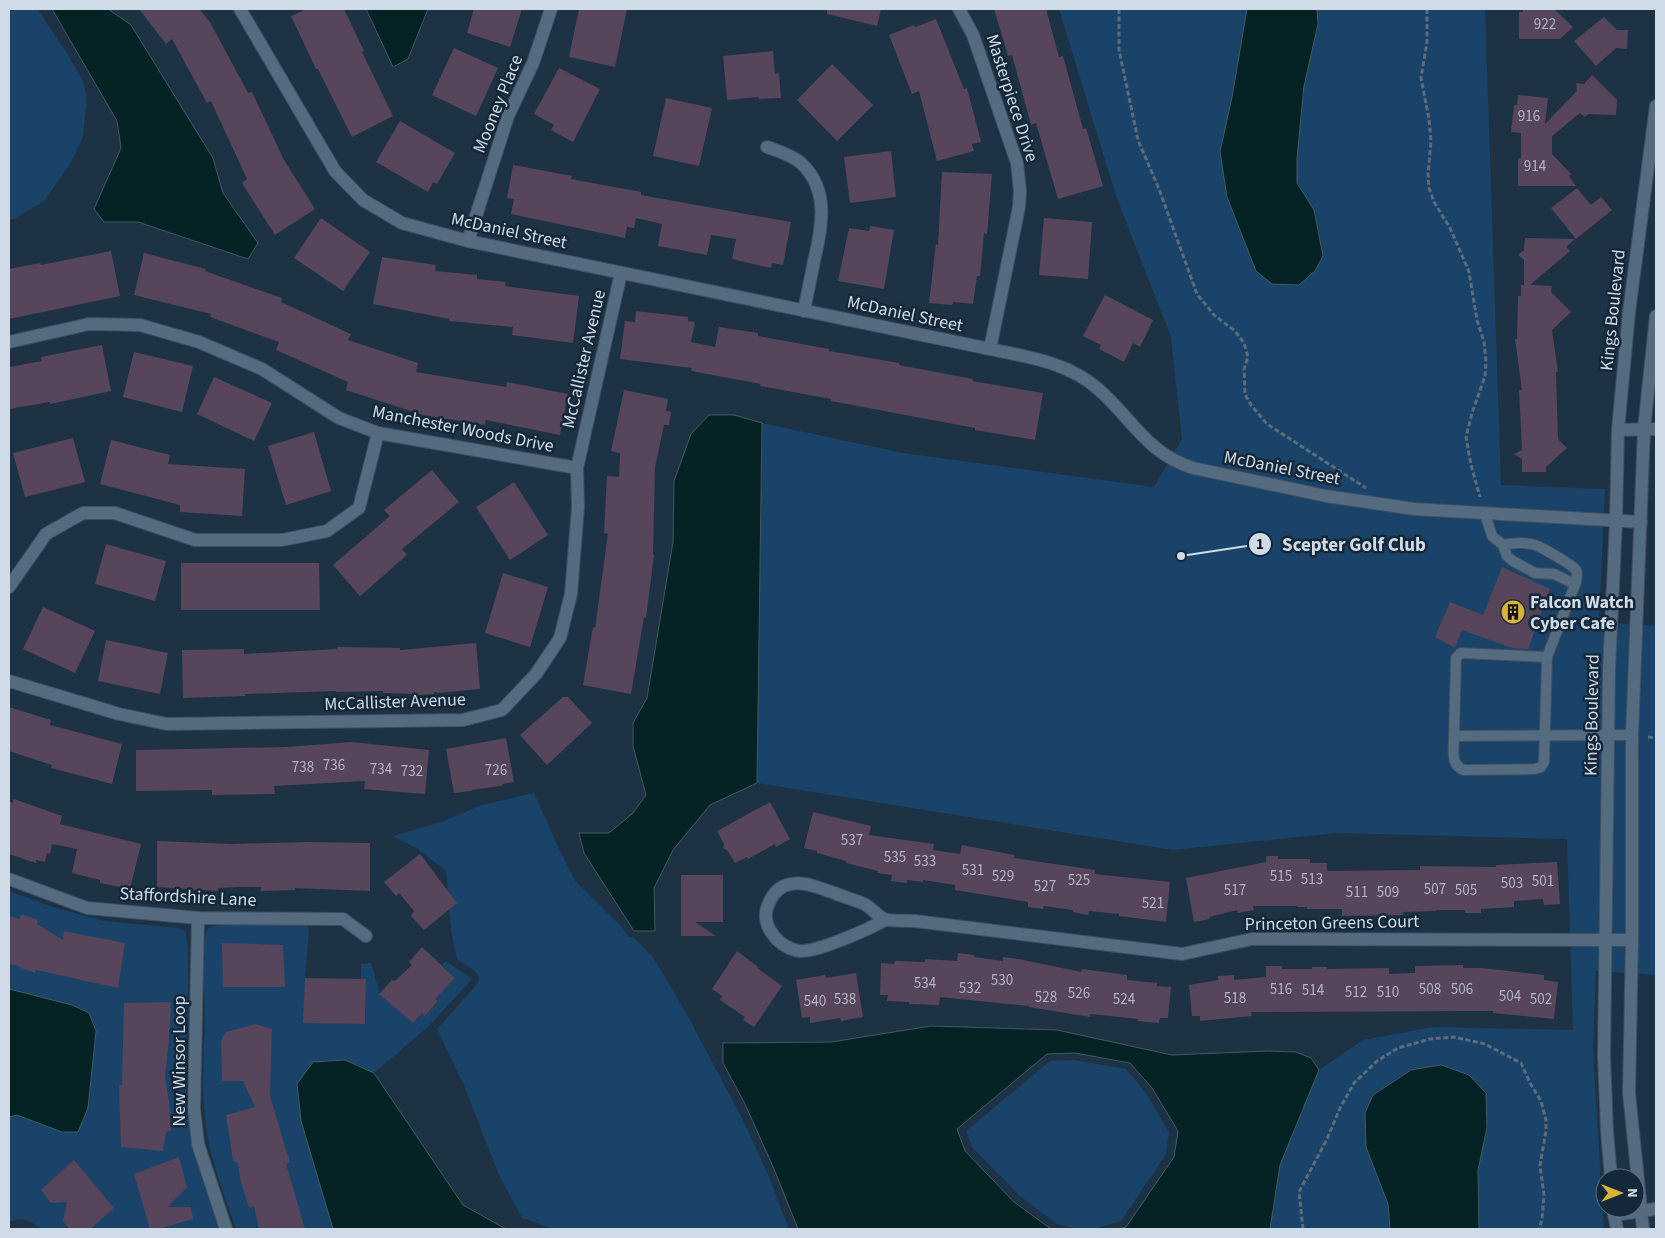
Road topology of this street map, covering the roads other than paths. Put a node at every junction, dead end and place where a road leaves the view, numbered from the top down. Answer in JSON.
{"nodes":[{"id":1,"x":240,"y":9,"type":"edge"},
{"id":2,"x":551,"y":9,"type":"edge"},
{"id":3,"x":959,"y":9,"type":"edge"},
{"id":4,"x":1656,"y":106,"type":"edge"},
{"id":5,"x":767,"y":147,"type":"dead end"},
{"id":6,"x":468,"y":241,"type":"junction"},
{"id":7,"x":621,"y":273,"type":"junction"},
{"id":8,"x":804,"y":311,"type":"junction"},
{"id":9,"x":1656,"y":316,"type":"edge"},
{"id":10,"x":9,"y":342,"type":"edge"},
{"id":11,"x":990,"y":349,"type":"junction"},
{"id":12,"x":1650,"y":429,"type":"edge"},
{"id":13,"x":1618,"y":430,"type":"junction"},
{"id":14,"x":378,"y":433,"type":"junction"},
{"id":15,"x":576,"y":468,"type":"junction"},
{"id":16,"x":1485,"y":514,"type":"junction"},
{"id":17,"x":1616,"y":521,"type":"junction"},
{"id":18,"x":1641,"y":522,"type":"junction"},
{"id":19,"x":1503,"y":545,"type":"junction"},
{"id":20,"x":1575,"y":584,"type":"junction"},
{"id":21,"x":9,"y":587,"type":"edge"},
{"id":22,"x":1547,"y":657,"type":"junction"},
{"id":23,"x":9,"y":682,"type":"edge"},
{"id":24,"x":1609,"y":735,"type":"junction"},
{"id":25,"x":1632,"y":735,"type":"junction"},
{"id":26,"x":1454,"y":736,"type":"junction"},
{"id":27,"x":1545,"y":736,"type":"junction"},
{"id":28,"x":9,"y":879,"type":"edge"},
{"id":29,"x":198,"y":918,"type":"junction"},
{"id":30,"x":886,"y":920,"type":"junction"},
{"id":31,"x":366,"y":936,"type":"dead end"},
{"id":32,"x":1607,"y":940,"type":"junction"},
{"id":33,"x":1632,"y":940,"type":"junction"},
{"id":34,"x":1610,"y":1168,"type":"edge"},
{"id":35,"x":1636,"y":1168,"type":"edge"},
{"id":36,"x":226,"y":1229,"type":"edge"}],
"edges":[{"from":1,"to":6,"type":"street","name":"McDaniel Street"},
{"from":2,"to":6,"type":"street","name":"Mooney Place"},
{"from":3,"to":11,"type":"street","name":"Masterpiece Drive"},
{"from":4,"to":13,"type":"street","name":"Kings Boulevard"},
{"from":5,"to":8,"type":"street"},
{"from":6,"to":7,"type":"street","name":"McDaniel Street"},
{"from":7,"to":8,"type":"street","name":"McDaniel Street"},
{"from":7,"to":15,"type":"street","name":"McCallister Avenue"},
{"from":8,"to":11,"type":"street","name":"McDaniel Street"},
{"from":9,"to":12,"type":"street"},
{"from":10,"to":14,"type":"street","name":"Manchester Woods Drive"},
{"from":11,"to":16,"type":"street","name":"McDaniel Street"},
{"from":12,"to":13,"type":"street"},
{"from":12,"to":18,"type":"street"},
{"from":13,"to":17,"type":"street","name":"Kings Boulevard"},
{"from":14,"to":15,"type":"street","name":"Manchester Woods Drive"},
{"from":14,"to":21,"type":"street"},
{"from":15,"to":23,"type":"street","name":"McCallister Avenue"},
{"from":16,"to":17,"type":"street","name":"McDaniel Street"},
{"from":16,"to":19,"type":"lane"},
{"from":17,"to":18,"type":"street","name":"McDaniel Street"},
{"from":17,"to":24,"type":"street","name":"Kings Boulevard"},
{"from":18,"to":25,"type":"street"},
{"from":19,"to":20,"type":"lane"},
{"from":19,"to":20,"type":"lane"},
{"from":20,"to":22,"type":"lane"},
{"from":22,"to":26,"type":"lane"},
{"from":22,"to":27,"type":"lane"},
{"from":24,"to":25,"type":"lane"},
{"from":24,"to":27,"type":"lane"},
{"from":24,"to":32,"type":"street","name":"Kings Boulevard"},
{"from":25,"to":33,"type":"street"},
{"from":26,"to":27,"type":"lane"},
{"from":26,"to":27,"type":"lane"},
{"from":28,"to":29,"type":"street","name":"Staffordshire Lane"},
{"from":29,"to":31,"type":"street","name":"Staffordshire Lane"},
{"from":29,"to":36,"type":"street","name":"New Winsor Loop"},
{"from":30,"to":30,"type":"street","name":"Princeton Greens Court"},
{"from":30,"to":32,"type":"street","name":"Princeton Greens Court"},
{"from":32,"to":33,"type":"street","name":"Princeton Greens Court"},
{"from":32,"to":34,"type":"street","name":"Kings Boulevard"},
{"from":33,"to":35,"type":"street"}]}
